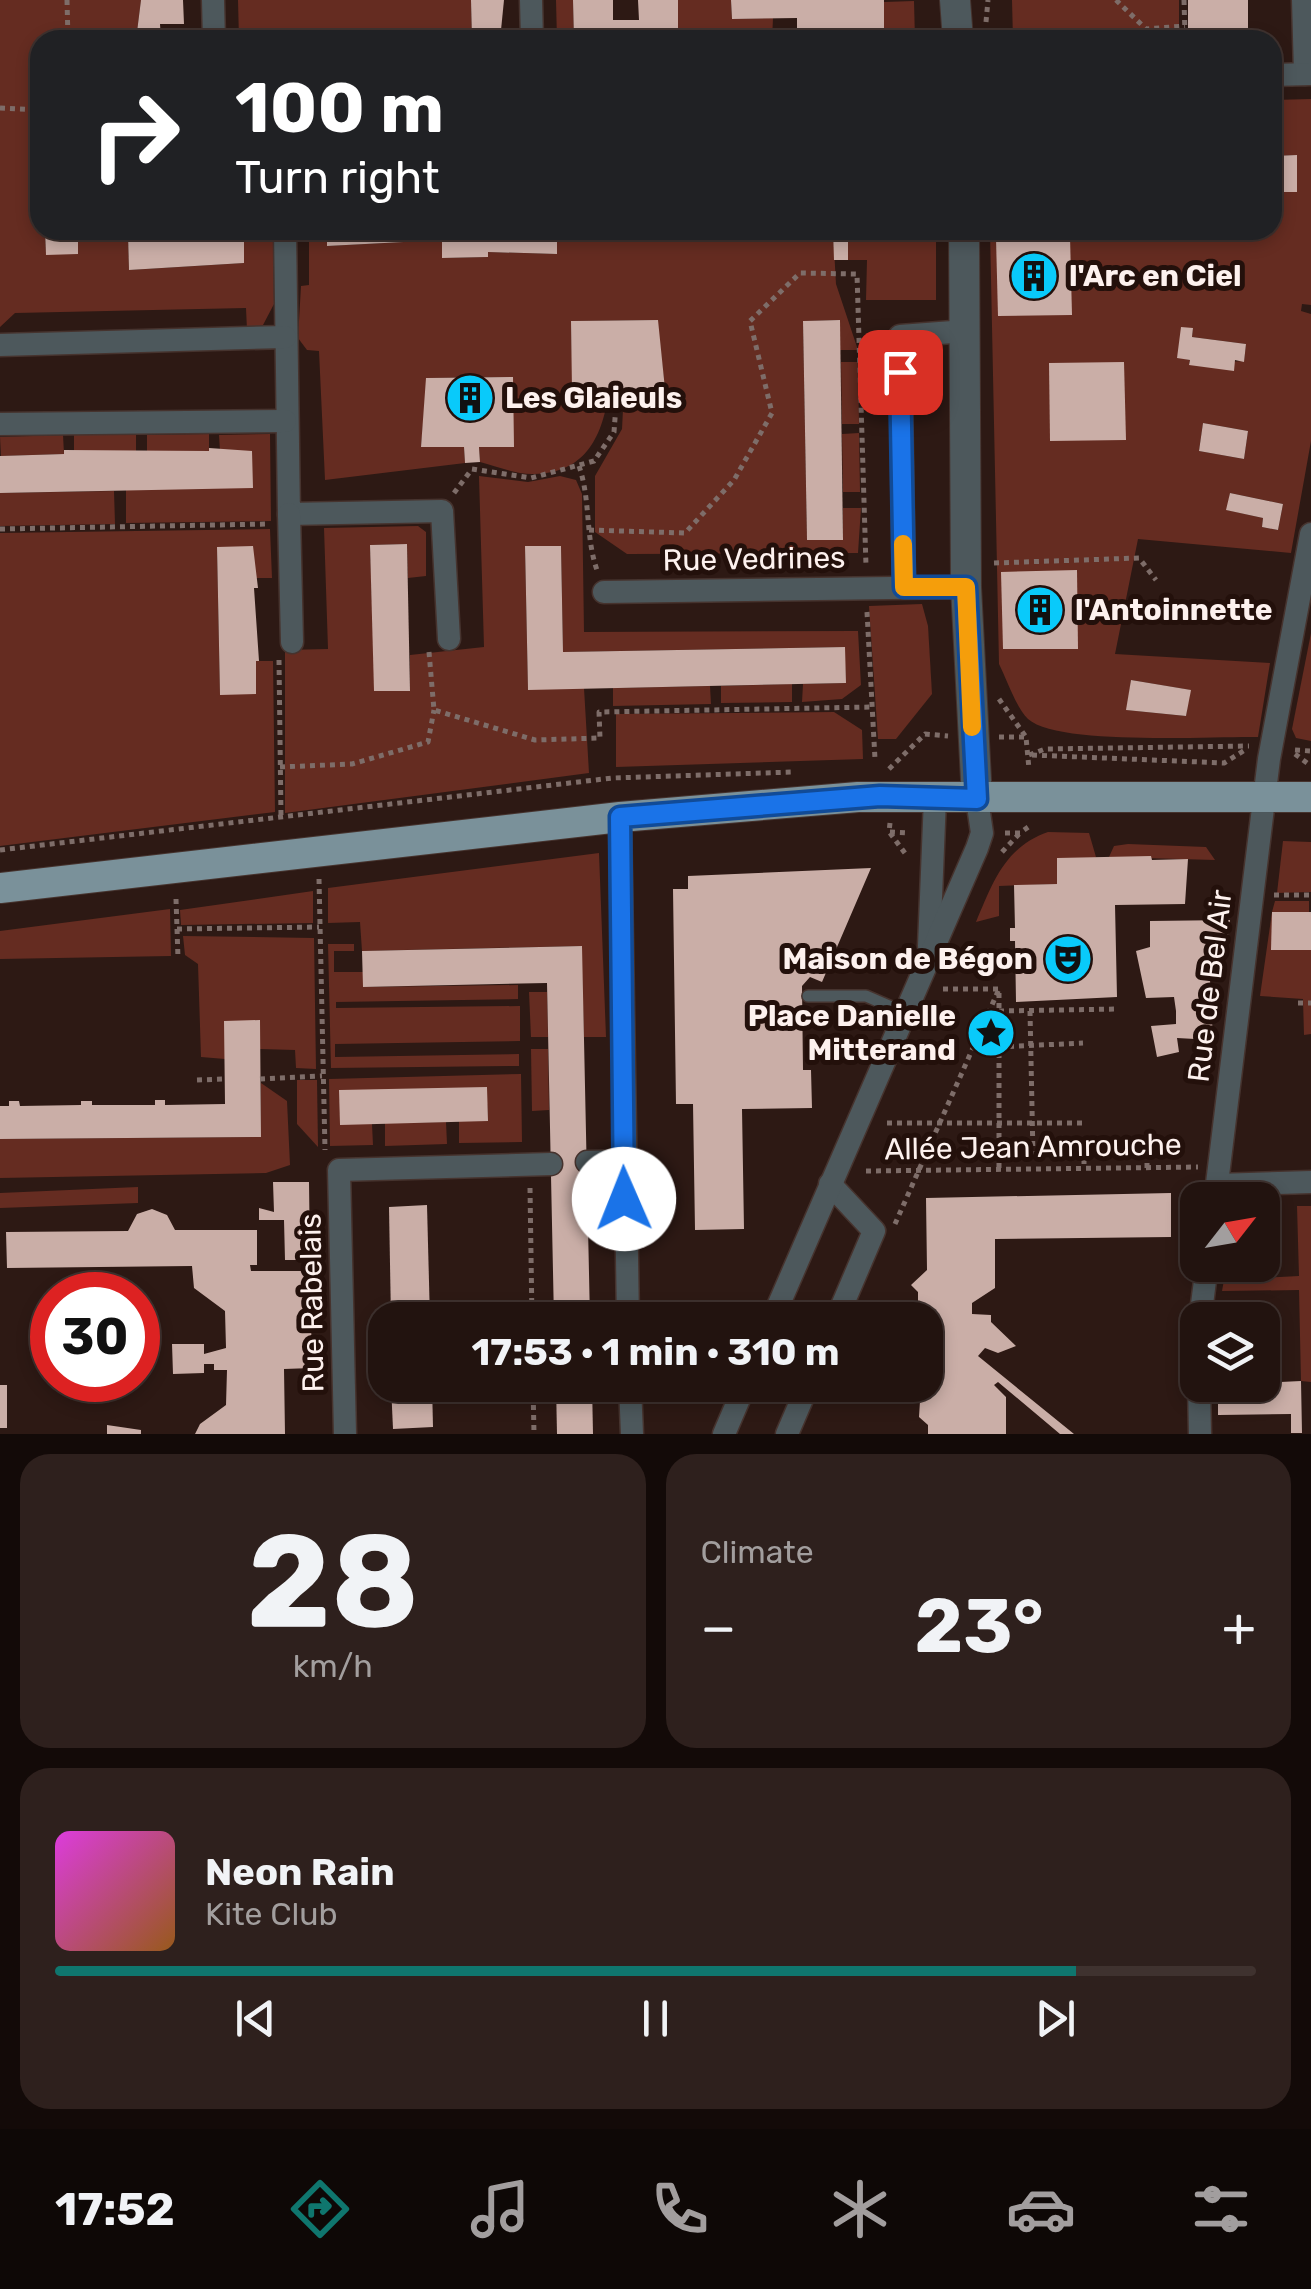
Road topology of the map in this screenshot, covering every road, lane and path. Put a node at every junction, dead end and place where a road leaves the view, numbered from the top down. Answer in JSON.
{"nodes":[{"id":1,"x":68,"y":0,"type":"edge"},
{"id":2,"x":213,"y":0,"type":"edge"},
{"id":3,"x":531,"y":0,"type":"edge"},
{"id":4,"x":955,"y":0,"type":"edge"},
{"id":5,"x":1116,"y":0,"type":"edge"},
{"id":6,"x":1184,"y":0,"type":"edge"},
{"id":7,"x":1304,"y":0,"type":"edge"},
{"id":8,"x":1185,"y":26,"type":"junction"},
{"id":9,"x":68,"y":30,"type":"edge"},
{"id":10,"x":214,"y":30,"type":"edge"},
{"id":11,"x":532,"y":30,"type":"edge"},
{"id":12,"x":957,"y":30,"type":"edge"},
{"id":13,"x":1185,"y":30,"type":"edge"},
{"id":14,"x":1308,"y":74,"type":"edge"},
{"id":15,"x":1282,"y":75,"type":"edge"},
{"id":16,"x":0,"y":108,"type":"edge"},
{"id":17,"x":30,"y":110,"type":"edge"},
{"id":18,"x":285,"y":240,"type":"edge"},
{"id":19,"x":964,"y":240,"type":"edge"},
{"id":20,"x":966,"y":331,"type":"junction"},
{"id":21,"x":285,"y":337,"type":"junction"},
{"id":22,"x":0,"y":345,"type":"edge"},
{"id":23,"x":616,"y":405,"type":"dead end"},
{"id":24,"x":285,"y":421,"type":"junction"},
{"id":25,"x":0,"y":424,"type":"edge"},
{"id":26,"x":579,"y":466,"type":"junction"},
{"id":27,"x":442,"y":510,"type":"junction"},
{"id":28,"x":282,"y":519,"type":"junction"},
{"id":29,"x":0,"y":530,"type":"edge"},
{"id":30,"x":589,"y":530,"type":"junction"},
{"id":31,"x":1311,"y":534,"type":"edge"},
{"id":32,"x":966,"y":576,"type":"junction"},
{"id":33,"x":1156,"y":580,"type":"dead end"},
{"id":34,"x":904,"y":587,"type":"junction"},
{"id":35,"x":866,"y":588,"type":"junction"},
{"id":36,"x":604,"y":592,"type":"joint"},
{"id":37,"x":1304,"y":605,"type":"edge"},
{"id":38,"x":448,"y":638,"type":"joint"},
{"id":39,"x":285,"y":646,"type":"joint"},
{"id":40,"x":872,"y":706,"type":"junction"},
{"id":41,"x":434,"y":710,"type":"junction"},
{"id":42,"x":943,"y":736,"type":"dead end"},
{"id":43,"x":990,"y":737,"type":"dead end"},
{"id":44,"x":1311,"y":751,"type":"edge"},
{"id":45,"x":1028,"y":754,"type":"junction"},
{"id":46,"x":875,"y":759,"type":"dead end"},
{"id":47,"x":1311,"y":766,"type":"edge"},
{"id":48,"x":280,"y":767,"type":"junction"},
{"id":49,"x":875,"y":769,"type":"dead end"},
{"id":50,"x":800,"y":772,"type":"dead end"},
{"id":51,"x":1264,"y":795,"type":"junction"},
{"id":52,"x":858,"y":797,"type":"junction"},
{"id":53,"x":1311,"y":797,"type":"edge"},
{"id":54,"x":935,"y":798,"type":"junction"},
{"id":55,"x":977,"y":799,"type":"junction"},
{"id":56,"x":282,"y":817,"type":"junction"},
{"id":57,"x":620,"y":817,"type":"junction"},
{"id":58,"x":0,"y":850,"type":"edge"},
{"id":59,"x":913,"y":865,"type":"dead end"},
{"id":60,"x":320,"y":878,"type":"dead end"},
{"id":61,"x":0,"y":888,"type":"edge"},
{"id":62,"x":1311,"y":895,"type":"edge"},
{"id":63,"x":1269,"y":896,"type":"dead end"},
{"id":64,"x":176,"y":899,"type":"dead end"},
{"id":65,"x":319,"y":927,"type":"junction"},
{"id":66,"x":177,"y":929,"type":"junction"},
{"id":67,"x":929,"y":954,"type":"junction"},
{"id":68,"x":178,"y":958,"type":"dead end"},
{"id":69,"x":942,"y":989,"type":"dead end"},
{"id":70,"x":999,"y":989,"type":"junction"},
{"id":71,"x":808,"y":996,"type":"dead end"},
{"id":72,"x":1311,"y":1002,"type":"edge"},
{"id":73,"x":1298,"y":1003,"type":"dead end"},
{"id":74,"x":1118,"y":1009,"type":"dead end"},
{"id":75,"x":1030,"y":1010,"type":"junction"},
{"id":76,"x":999,"y":1011,"type":"junction"},
{"id":77,"x":903,"y":1012,"type":"junction"},
{"id":78,"x":1083,"y":1042,"type":"dead end"},
{"id":79,"x":1031,"y":1046,"type":"junction"},
{"id":80,"x":999,"y":1047,"type":"junction"},
{"id":81,"x":323,"y":1076,"type":"junction"},
{"id":82,"x":260,"y":1079,"type":"dead end"},
{"id":83,"x":196,"y":1080,"type":"dead end"},
{"id":84,"x":225,"y":1080,"type":"dead end"},
{"id":85,"x":886,"y":1123,"type":"dead end"},
{"id":86,"x":940,"y":1123,"type":"junction"},
{"id":87,"x":1032,"y":1123,"type":"junction"},
{"id":88,"x":1084,"y":1123,"type":"dead end"},
{"id":89,"x":998,"y":1124,"type":"junction"},
{"id":90,"x":1084,"y":1138,"type":"dead end"},
{"id":91,"x":1147,"y":1139,"type":"dead end"},
{"id":92,"x":1033,"y":1156,"type":"dead end"},
{"id":93,"x":623,"y":1161,"type":"junction"},
{"id":94,"x":587,"y":1162,"type":"dead end"},
{"id":95,"x":332,"y":1164,"type":"junction"},
{"id":96,"x":551,"y":1164,"type":"dead end"},
{"id":97,"x":1147,"y":1168,"type":"junction"},
{"id":98,"x":1084,"y":1169,"type":"junction"},
{"id":99,"x":918,"y":1170,"type":"junction"},
{"id":100,"x":999,"y":1170,"type":"junction"},
{"id":101,"x":866,"y":1172,"type":"dead end"},
{"id":102,"x":530,"y":1180,"type":"dead end"},
{"id":103,"x":1203,"y":1182,"type":"edge"},
{"id":104,"x":1211,"y":1182,"type":"edge"},
{"id":105,"x":1311,"y":1182,"type":"edge"},
{"id":106,"x":1280,"y":1183,"type":"edge"},
{"id":107,"x":830,"y":1184,"type":"junction"},
{"id":108,"x":894,"y":1226,"type":"dead end"},
{"id":109,"x":532,"y":1302,"type":"edge"},
{"id":110,"x":627,"y":1302,"type":"edge"},
{"id":111,"x":780,"y":1302,"type":"edge"},
{"id":112,"x":844,"y":1302,"type":"edge"},
{"id":113,"x":533,"y":1402,"type":"edge"},
{"id":114,"x":631,"y":1402,"type":"edge"},
{"id":115,"x":738,"y":1402,"type":"edge"},
{"id":116,"x":801,"y":1402,"type":"edge"},
{"id":117,"x":1199,"y":1402,"type":"edge"},
{"id":118,"x":345,"y":1434,"type":"edge"},
{"id":119,"x":534,"y":1434,"type":"edge"},
{"id":120,"x":632,"y":1434,"type":"edge"},
{"id":121,"x":724,"y":1434,"type":"edge"},
{"id":122,"x":787,"y":1434,"type":"edge"},
{"id":123,"x":1200,"y":1434,"type":"edge"}],
"edges":[{"from":1,"to":9,"type":"path"},
{"from":2,"to":10,"type":"street"},
{"from":3,"to":11,"type":"street"},
{"from":4,"to":12,"type":"street"},
{"from":5,"to":8,"type":"path"},
{"from":6,"to":8,"type":"path"},
{"from":7,"to":14,"type":"street"},
{"from":8,"to":13,"type":"path"},
{"from":14,"to":15,"type":"street"},
{"from":16,"to":17,"type":"path"},
{"from":18,"to":21,"type":"street"},
{"from":19,"to":20,"type":"street"},
{"from":20,"to":32,"type":"street"},
{"from":20,"to":34,"type":"street"},
{"from":21,"to":22,"type":"street"},
{"from":21,"to":24,"type":"street"},
{"from":23,"to":26,"type":"path"},
{"from":24,"to":25,"type":"street"},
{"from":24,"to":28,"type":"street"},
{"from":26,"to":27,"type":"path"},
{"from":26,"to":30,"type":"path"},
{"from":27,"to":28,"type":"street"},
{"from":27,"to":38,"type":"street"},
{"from":28,"to":29,"type":"path"},
{"from":28,"to":39,"type":"street"},
{"from":30,"to":35,"type":"path"},
{"from":30,"to":36,"type":"path"},
{"from":31,"to":37,"type":"street","name":"Rue de Bel Air"},
{"from":32,"to":33,"type":"path"},
{"from":32,"to":34,"type":"street","name":"Rue Vedrines"},
{"from":32,"to":55,"type":"street"},
{"from":34,"to":35,"type":"street","name":"Rue Vedrines"},
{"from":35,"to":36,"type":"street","name":"Rue Vedrines"},
{"from":35,"to":40,"type":"path"},
{"from":37,"to":51,"type":"street","name":"Rue de Bel Air"},
{"from":38,"to":41,"type":"path"},
{"from":39,"to":48,"type":"path"},
{"from":40,"to":41,"type":"path"},
{"from":40,"to":46,"type":"path"},
{"from":41,"to":48,"type":"path"},
{"from":42,"to":49,"type":"path"},
{"from":43,"to":45,"type":"path"},
{"from":44,"to":47,"type":"path"},
{"from":45,"to":45,"type":"path"},
{"from":48,"to":56,"type":"path"},
{"from":50,"to":56,"type":"path"},
{"from":51,"to":53,"type":"main road"},
{"from":51,"to":55,"type":"main road"},
{"from":51,"to":104,"type":"street","name":"Rue de Bel Air"},
{"from":52,"to":54,"type":"main road"},
{"from":52,"to":57,"type":"main road"},
{"from":52,"to":59,"type":"path"},
{"from":54,"to":55,"type":"main road"},
{"from":54,"to":67,"type":"street"},
{"from":55,"to":67,"type":"street"},
{"from":56,"to":58,"type":"path"},
{"from":57,"to":61,"type":"main road"},
{"from":57,"to":93,"type":"street"},
{"from":60,"to":65,"type":"path"},
{"from":62,"to":63,"type":"path"},
{"from":64,"to":66,"type":"path"},
{"from":65,"to":66,"type":"path"},
{"from":65,"to":81,"type":"path"},
{"from":66,"to":68,"type":"path"},
{"from":67,"to":77,"type":"street"},
{"from":69,"to":70,"type":"path"},
{"from":70,"to":76,"type":"path"},
{"from":70,"to":86,"type":"path"},
{"from":71,"to":77,"type":"lane"},
{"from":72,"to":73,"type":"path"},
{"from":74,"to":75,"type":"path"},
{"from":75,"to":76,"type":"path"},
{"from":75,"to":79,"type":"path"},
{"from":76,"to":80,"type":"path"},
{"from":77,"to":107,"type":"street"},
{"from":78,"to":79,"type":"path"},
{"from":79,"to":80,"type":"path"},
{"from":79,"to":87,"type":"path"},
{"from":80,"to":89,"type":"path"},
{"from":81,"to":82,"type":"path"},
{"from":81,"to":95,"type":"path"},
{"from":83,"to":84,"type":"path"},
{"from":85,"to":86,"type":"path"},
{"from":86,"to":89,"type":"path"},
{"from":86,"to":99,"type":"path"},
{"from":87,"to":88,"type":"path"},
{"from":87,"to":89,"type":"path"},
{"from":87,"to":92,"type":"path"},
{"from":89,"to":100,"type":"path"},
{"from":90,"to":98,"type":"path"},
{"from":91,"to":97,"type":"path"},
{"from":93,"to":94,"type":"street"},
{"from":93,"to":110,"type":"street"},
{"from":95,"to":96,"type":"street"},
{"from":95,"to":118,"type":"street","name":"Rue Rabelais"},
{"from":97,"to":98,"type":"path","name":"Allée Jean Amrouche"},
{"from":97,"to":103,"type":"path","name":"Allée Jean Amrouche"},
{"from":98,"to":100,"type":"path","name":"Allée Jean Amrouche"},
{"from":99,"to":100,"type":"path","name":"Allée Jean Amrouche"},
{"from":99,"to":101,"type":"path","name":"Allée Jean Amrouche"},
{"from":99,"to":108,"type":"path"},
{"from":102,"to":109,"type":"path"},
{"from":105,"to":106,"type":"street"},
{"from":107,"to":111,"type":"street"},
{"from":107,"to":112,"type":"street"},
{"from":113,"to":119,"type":"path"},
{"from":114,"to":120,"type":"street"},
{"from":115,"to":121,"type":"street"},
{"from":116,"to":122,"type":"street"},
{"from":117,"to":123,"type":"street"}]}
